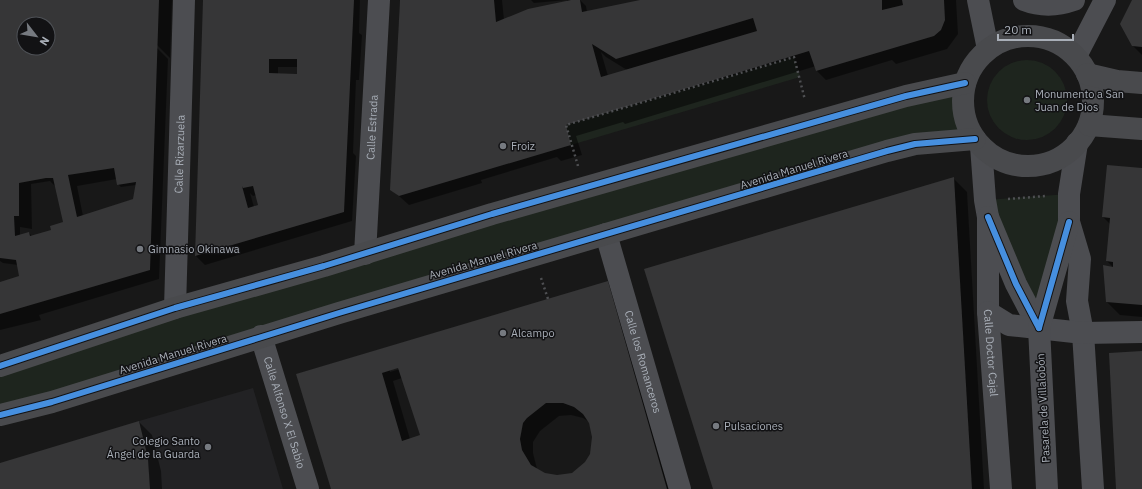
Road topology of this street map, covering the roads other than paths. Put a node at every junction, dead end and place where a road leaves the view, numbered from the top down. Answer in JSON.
{"nodes":[{"id":1,"x":184,"y":0,"type":"edge"},
{"id":2,"x":378,"y":0,"type":"edge"},
{"id":3,"x":978,"y":0,"type":"edge"},
{"id":4,"x":1024,"y":0,"type":"edge"},
{"id":5,"x":1074,"y":0,"type":"edge"},
{"id":6,"x":1106,"y":0,"type":"edge"},
{"id":7,"x":988,"y":49,"type":"junction"},
{"id":8,"x":1082,"y":65,"type":"junction"},
{"id":9,"x":965,"y":83,"type":"junction"},
{"id":10,"x":1142,"y":83,"type":"edge"},
{"id":11,"x":1089,"y":124,"type":"junction"},
{"id":12,"x":1142,"y":129,"type":"edge"},
{"id":13,"x":978,"y":142,"type":"junction"},
{"id":14,"x":1077,"y":143,"type":"junction"},
{"id":15,"x":986,"y":209,"type":"junction"},
{"id":16,"x":1069,"y":222,"type":"junction"},
{"id":17,"x":606,"y":234,"type":"junction"},
{"id":18,"x":365,"y":254,"type":"junction"},
{"id":19,"x":175,"y":308,"type":"junction"},
{"id":20,"x":988,"y":312,"type":"junction"},
{"id":21,"x":1039,"y":328,"type":"junction"},
{"id":22,"x":1142,"y":332,"type":"edge"},
{"id":23,"x":1083,"y":333,"type":"junction"},
{"id":24,"x":262,"y":336,"type":"junction"},
{"id":25,"x":0,"y":366,"type":"edge"},
{"id":26,"x":0,"y":415,"type":"edge"},
{"id":27,"x":308,"y":489,"type":"edge"},
{"id":28,"x":680,"y":489,"type":"edge"},
{"id":29,"x":1001,"y":489,"type":"edge"},
{"id":30,"x":1047,"y":489,"type":"edge"},
{"id":31,"x":1093,"y":489,"type":"edge"}],
"edges":[{"from":1,"to":19,"type":"street","name":"Calle Rizarzuela"},
{"from":2,"to":18,"type":"street","name":"Calle Estrada"},
{"from":3,"to":7,"type":"street"},
{"from":4,"to":5,"type":"street"},
{"from":6,"to":8,"type":"street"},
{"from":7,"to":8,"type":"main road"},
{"from":7,"to":9,"type":"main road"},
{"from":8,"to":10,"type":"main road"},
{"from":8,"to":11,"type":"main road"},
{"from":9,"to":13,"type":"main road"},
{"from":9,"to":18,"type":"main road"},
{"from":11,"to":12,"type":"main road"},
{"from":11,"to":14,"type":"main road"},
{"from":13,"to":14,"type":"main road"},
{"from":13,"to":15,"type":"street","name":"Calle Doctor Cajal"},
{"from":13,"to":17,"type":"main road","name":"Avenida Manuel Rivera"},
{"from":14,"to":16,"type":"street"},
{"from":15,"to":20,"type":"street","name":"Calle Doctor Cajal"},
{"from":15,"to":21,"type":"street","name":"Calle Doctor Cajal"},
{"from":16,"to":21,"type":"street"},
{"from":16,"to":23,"type":"street"},
{"from":17,"to":24,"type":"main road","name":"Avenida Manuel Rivera"},
{"from":17,"to":28,"type":"street","name":"Calle los Romanceros"},
{"from":18,"to":19,"type":"main road"},
{"from":19,"to":25,"type":"main road"},
{"from":20,"to":21,"type":"street"},
{"from":20,"to":29,"type":"street","name":"Calle Doctor Cajal"},
{"from":21,"to":23,"type":"street"},
{"from":21,"to":30,"type":"street","name":"Pasarela de Villalobón"},
{"from":22,"to":23,"type":"street"},
{"from":23,"to":31,"type":"street"},
{"from":24,"to":26,"type":"main road","name":"Avenida Manuel Rivera"},
{"from":24,"to":27,"type":"street","name":"Calle Alfonso X El Sabio"}]}
